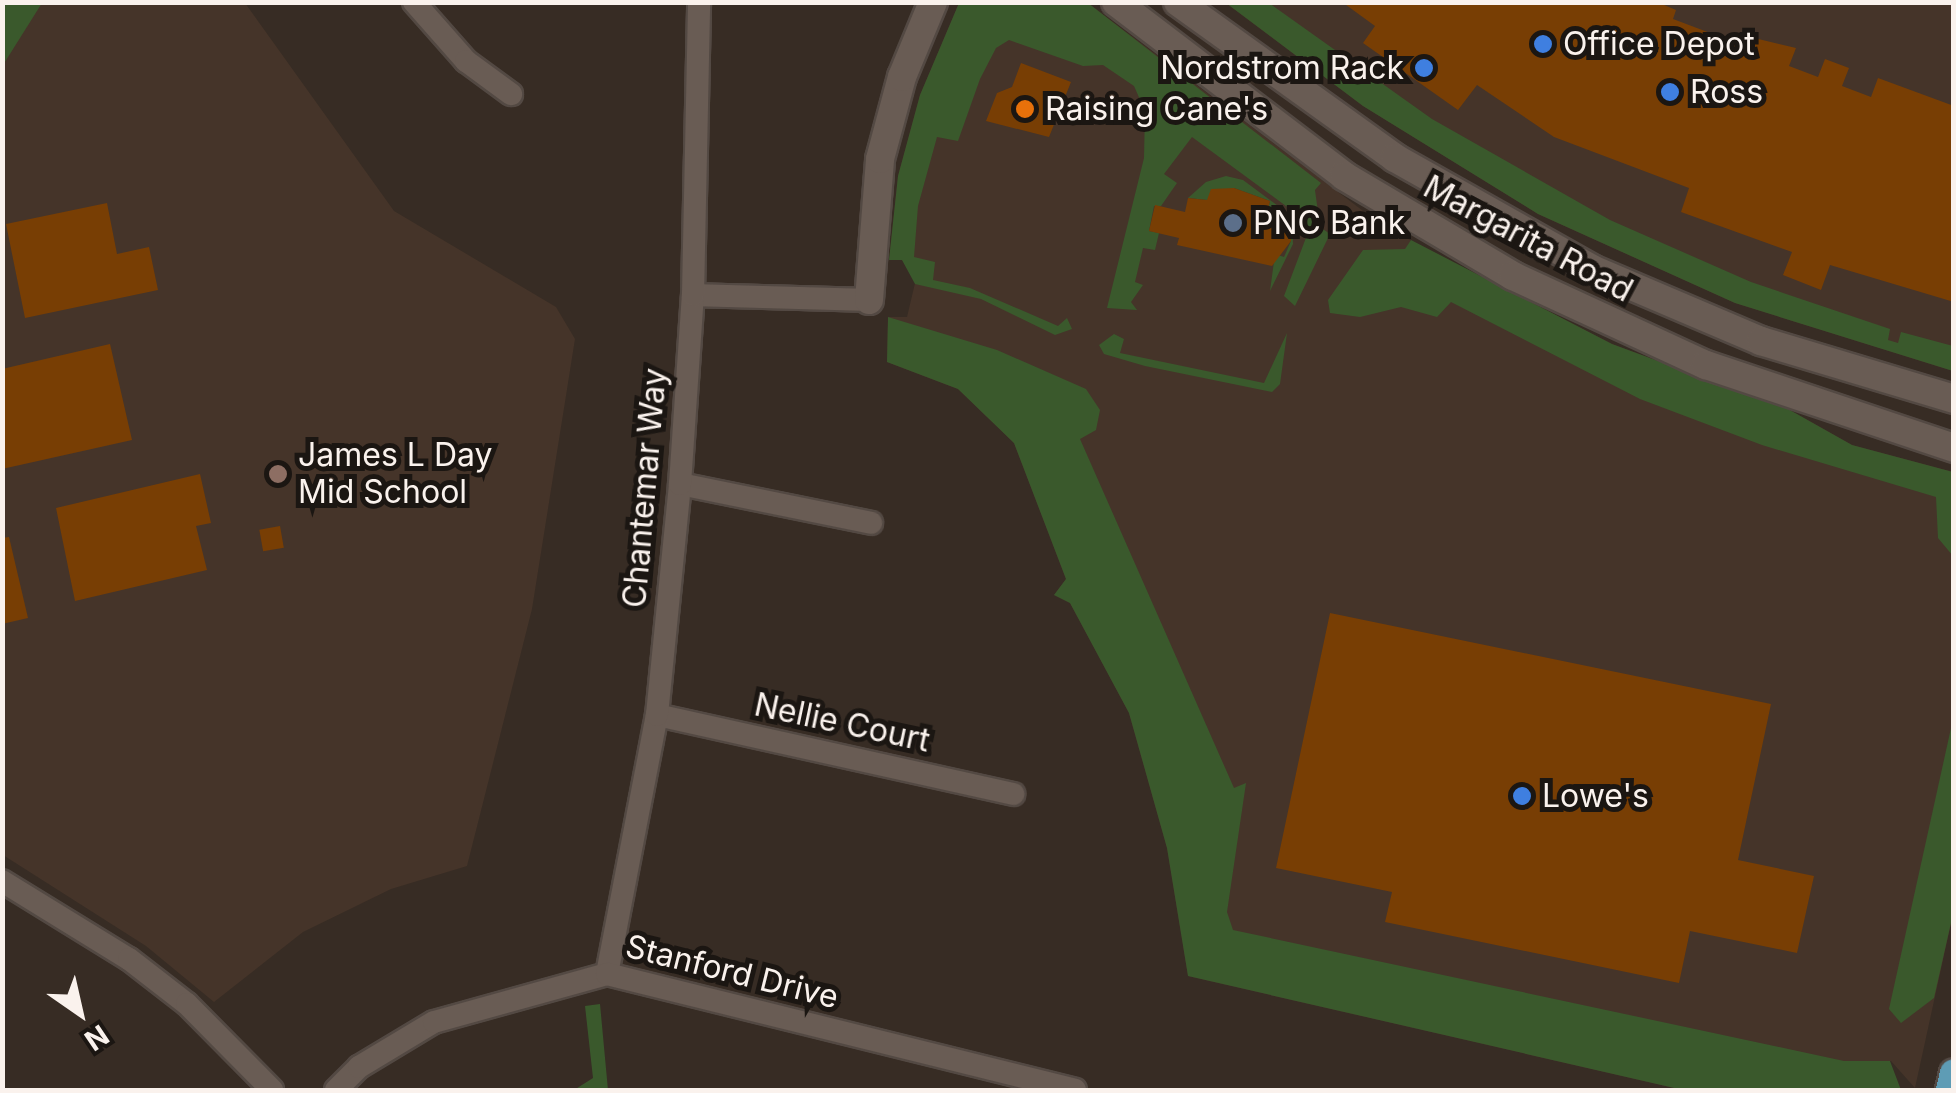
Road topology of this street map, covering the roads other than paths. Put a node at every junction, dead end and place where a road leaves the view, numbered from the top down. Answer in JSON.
{"nodes":[{"id":1,"x":414,"y":2,"type":"edge"},
{"id":2,"x":699,"y":2,"type":"edge"},
{"id":3,"x":933,"y":2,"type":"edge"},
{"id":4,"x":1116,"y":2,"type":"edge"},
{"id":5,"x":1178,"y":2,"type":"edge"},
{"id":6,"x":511,"y":94,"type":"dead end"},
{"id":7,"x":1364,"y":188,"type":"junction"},
{"id":8,"x":1592,"y":269,"type":"junction"},
{"id":9,"x":694,"y":295,"type":"junction"},
{"id":10,"x":869,"y":300,"type":"joint"},
{"id":11,"x":1954,"y":399,"type":"edge"},
{"id":12,"x":1954,"y":448,"type":"edge"},
{"id":13,"x":680,"y":484,"type":"junction"},
{"id":14,"x":871,"y":523,"type":"dead end"},
{"id":15,"x":657,"y":715,"type":"junction"},
{"id":16,"x":1013,"y":794,"type":"dead end"},
{"id":17,"x":2,"y":881,"type":"edge"},
{"id":18,"x":607,"y":974,"type":"junction"},
{"id":19,"x":1954,"y":1073,"type":"edge"},
{"id":20,"x":272,"y":1090,"type":"edge"},
{"id":21,"x":336,"y":1090,"type":"edge"},
{"id":22,"x":1075,"y":1090,"type":"edge"},
{"id":23,"x":1950,"y":1090,"type":"edge"}],
"edges":[{"from":1,"to":6,"type":"street"},
{"from":2,"to":9,"type":"street","name":"Chantemar Way"},
{"from":3,"to":10,"type":"main road"},
{"from":4,"to":7,"type":"main road","name":"Margarita Road"},
{"from":5,"to":8,"type":"main road","name":"Margarita Road"},
{"from":7,"to":8,"type":"main road"},
{"from":7,"to":12,"type":"main road","name":"Margarita Road"},
{"from":8,"to":11,"type":"main road","name":"Margarita Road"},
{"from":9,"to":10,"type":"street"},
{"from":9,"to":13,"type":"street","name":"Chantemar Way"},
{"from":13,"to":14,"type":"street"},
{"from":13,"to":15,"type":"street","name":"Chantemar Way"},
{"from":15,"to":16,"type":"street","name":"Nellie Court"},
{"from":15,"to":18,"type":"street","name":"Chantemar Way"},
{"from":17,"to":20,"type":"street"},
{"from":18,"to":21,"type":"street","name":"Stanford Drive"},
{"from":18,"to":22,"type":"street","name":"Stanford Drive"},
{"from":19,"to":23,"type":"main road"}]}
